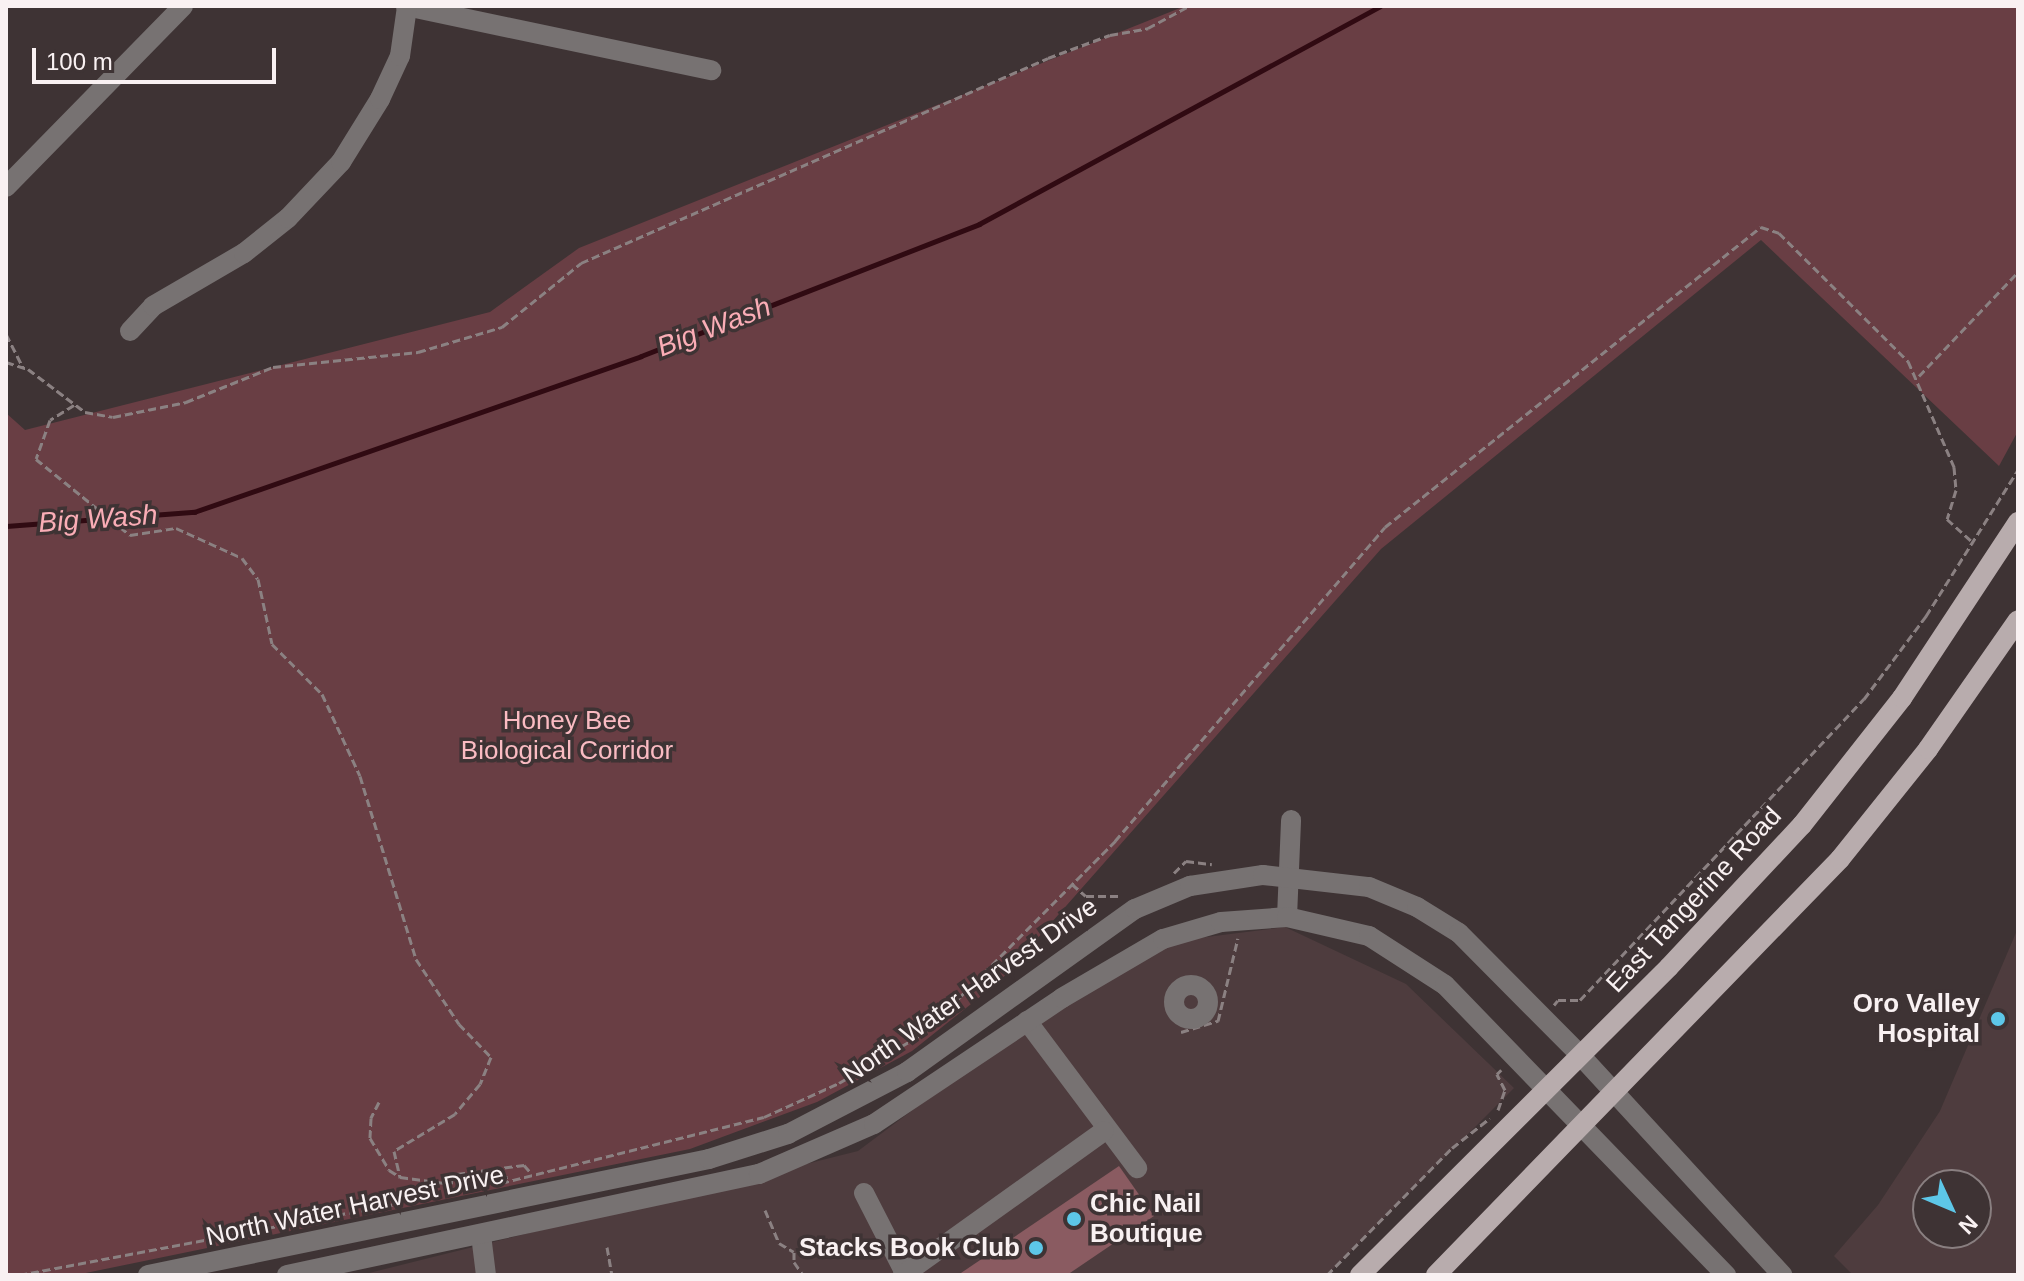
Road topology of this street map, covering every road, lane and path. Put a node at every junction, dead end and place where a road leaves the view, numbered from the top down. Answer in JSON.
{"nodes":[{"id":1,"x":183,"y":6,"type":"edge"},
{"id":2,"x":1189,"y":6,"type":"edge"},
{"id":3,"x":407,"y":7,"type":"edge"},
{"id":4,"x":711,"y":70,"type":"dead end"},
{"id":5,"x":6,"y":187,"type":"edge"},
{"id":6,"x":2018,"y":272,"type":"edge"},
{"id":7,"x":130,"y":331,"type":"dead end"},
{"id":8,"x":6,"y":334,"type":"edge"},
{"id":9,"x":6,"y":362,"type":"edge"},
{"id":10,"x":23,"y":367,"type":"junction"},
{"id":11,"x":1918,"y":377,"type":"junction"},
{"id":12,"x":74,"y":405,"type":"junction"},
{"id":13,"x":2018,"y":470,"type":"edge"},
{"id":14,"x":2018,"y":522,"type":"edge"},
{"id":15,"x":1974,"y":543,"type":"junction"},
{"id":16,"x":2018,"y":620,"type":"edge"},
{"id":17,"x":1291,"y":820,"type":"dead end"},
{"id":18,"x":1291,"y":875,"type":"junction"},
{"id":19,"x":1287,"y":917,"type":"junction"},
{"id":20,"x":1243,"y":918,"type":"junction"},
{"id":21,"x":1544,"y":1016,"type":"junction"},
{"id":22,"x":1027,"y":1021,"type":"junction"},
{"id":23,"x":1195,"y":1028,"type":"dead end"},
{"id":24,"x":1515,"y":1052,"type":"junction"},
{"id":25,"x":1580,"y":1055,"type":"junction"},
{"id":26,"x":1548,"y":1086,"type":"junction"},
{"id":27,"x":1613,"y":1093,"type":"junction"},
{"id":28,"x":379,"y":1102,"type":"dead end"},
{"id":29,"x":1584,"y":1123,"type":"junction"},
{"id":30,"x":1104,"y":1131,"type":"junction"},
{"id":31,"x":1137,"y":1168,"type":"dead end"},
{"id":32,"x":531,"y":1173,"type":"junction"},
{"id":33,"x":400,"y":1177,"type":"junction"},
{"id":34,"x":512,"y":1177,"type":"junction"},
{"id":35,"x":450,"y":1182,"type":"junction"},
{"id":36,"x":492,"y":1188,"type":"dead end"},
{"id":37,"x":864,"y":1193,"type":"dead end"},
{"id":38,"x":409,"y":1201,"type":"dead end"},
{"id":39,"x":765,"y":1210,"type":"dead end"},
{"id":40,"x":481,"y":1235,"type":"junction"},
{"id":41,"x":607,"y":1247,"type":"dead end"},
{"id":42,"x":19,"y":1275,"type":"edge"},
{"id":43,"x":148,"y":1275,"type":"edge"},
{"id":44,"x":287,"y":1275,"type":"edge"},
{"id":45,"x":486,"y":1275,"type":"edge"},
{"id":46,"x":612,"y":1275,"type":"edge"},
{"id":47,"x":803,"y":1275,"type":"edge"},
{"id":48,"x":905,"y":1275,"type":"edge"},
{"id":49,"x":1327,"y":1275,"type":"edge"},
{"id":50,"x":1360,"y":1275,"type":"edge"},
{"id":51,"x":1436,"y":1275,"type":"edge"},
{"id":52,"x":1726,"y":1275,"type":"edge"},
{"id":53,"x":1782,"y":1275,"type":"edge"}],
"edges":[{"from":1,"to":5,"type":"street"},
{"from":2,"to":12,"type":"path"},
{"from":3,"to":4,"type":"street"},
{"from":3,"to":7,"type":"street"},
{"from":6,"to":11,"type":"path"},
{"from":8,"to":10,"type":"path"},
{"from":9,"to":10,"type":"path"},
{"from":10,"to":12,"type":"path"},
{"from":11,"to":15,"type":"path"},
{"from":11,"to":32,"type":"path"},
{"from":12,"to":33,"type":"path"},
{"from":13,"to":15,"type":"path"},
{"from":14,"to":25,"type":"main road","name":"East Tangerine Road"},
{"from":15,"to":21,"type":"path"},
{"from":16,"to":27,"type":"main road"},
{"from":17,"to":18,"type":"street"},
{"from":18,"to":19,"type":"street"},
{"from":18,"to":21,"type":"street","name":"North Water Harvest Drive"},
{"from":18,"to":43,"type":"street","name":"North Water Harvest Drive"},
{"from":19,"to":20,"type":"street","name":"North Water Harvest Drive"},
{"from":19,"to":24,"type":"street","name":"North Water Harvest Drive"},
{"from":20,"to":22,"type":"street","name":"North Water Harvest Drive"},
{"from":20,"to":23,"type":"path"},
{"from":21,"to":25,"type":"street","name":"North Water Harvest Drive"},
{"from":22,"to":30,"type":"street"},
{"from":22,"to":40,"type":"street","name":"North Water Harvest Drive"},
{"from":24,"to":26,"type":"street","name":"North Water Harvest Drive"},
{"from":24,"to":49,"type":"path"},
{"from":25,"to":26,"type":"main road","name":"East Tangerine Road"},
{"from":25,"to":27,"type":"street","name":"North Water Harvest Drive"},
{"from":26,"to":29,"type":"street","name":"North Water Harvest Drive"},
{"from":26,"to":50,"type":"main road","name":"East Tangerine Road"},
{"from":27,"to":29,"type":"main road"},
{"from":27,"to":53,"type":"street","name":"North Water Harvest Drive"},
{"from":28,"to":33,"type":"path"},
{"from":29,"to":51,"type":"main road"},
{"from":29,"to":52,"type":"street","name":"North Water Harvest Drive"},
{"from":30,"to":31,"type":"street"},
{"from":30,"to":48,"type":"street"},
{"from":32,"to":34,"type":"path"},
{"from":32,"to":35,"type":"path"},
{"from":33,"to":35,"type":"path"},
{"from":34,"to":35,"type":"path"},
{"from":34,"to":36,"type":"path"},
{"from":37,"to":48,"type":"street"},
{"from":38,"to":42,"type":"path"},
{"from":39,"to":47,"type":"path"},
{"from":40,"to":44,"type":"street","name":"North Water Harvest Drive"},
{"from":40,"to":45,"type":"street"},
{"from":41,"to":46,"type":"path"}]}
